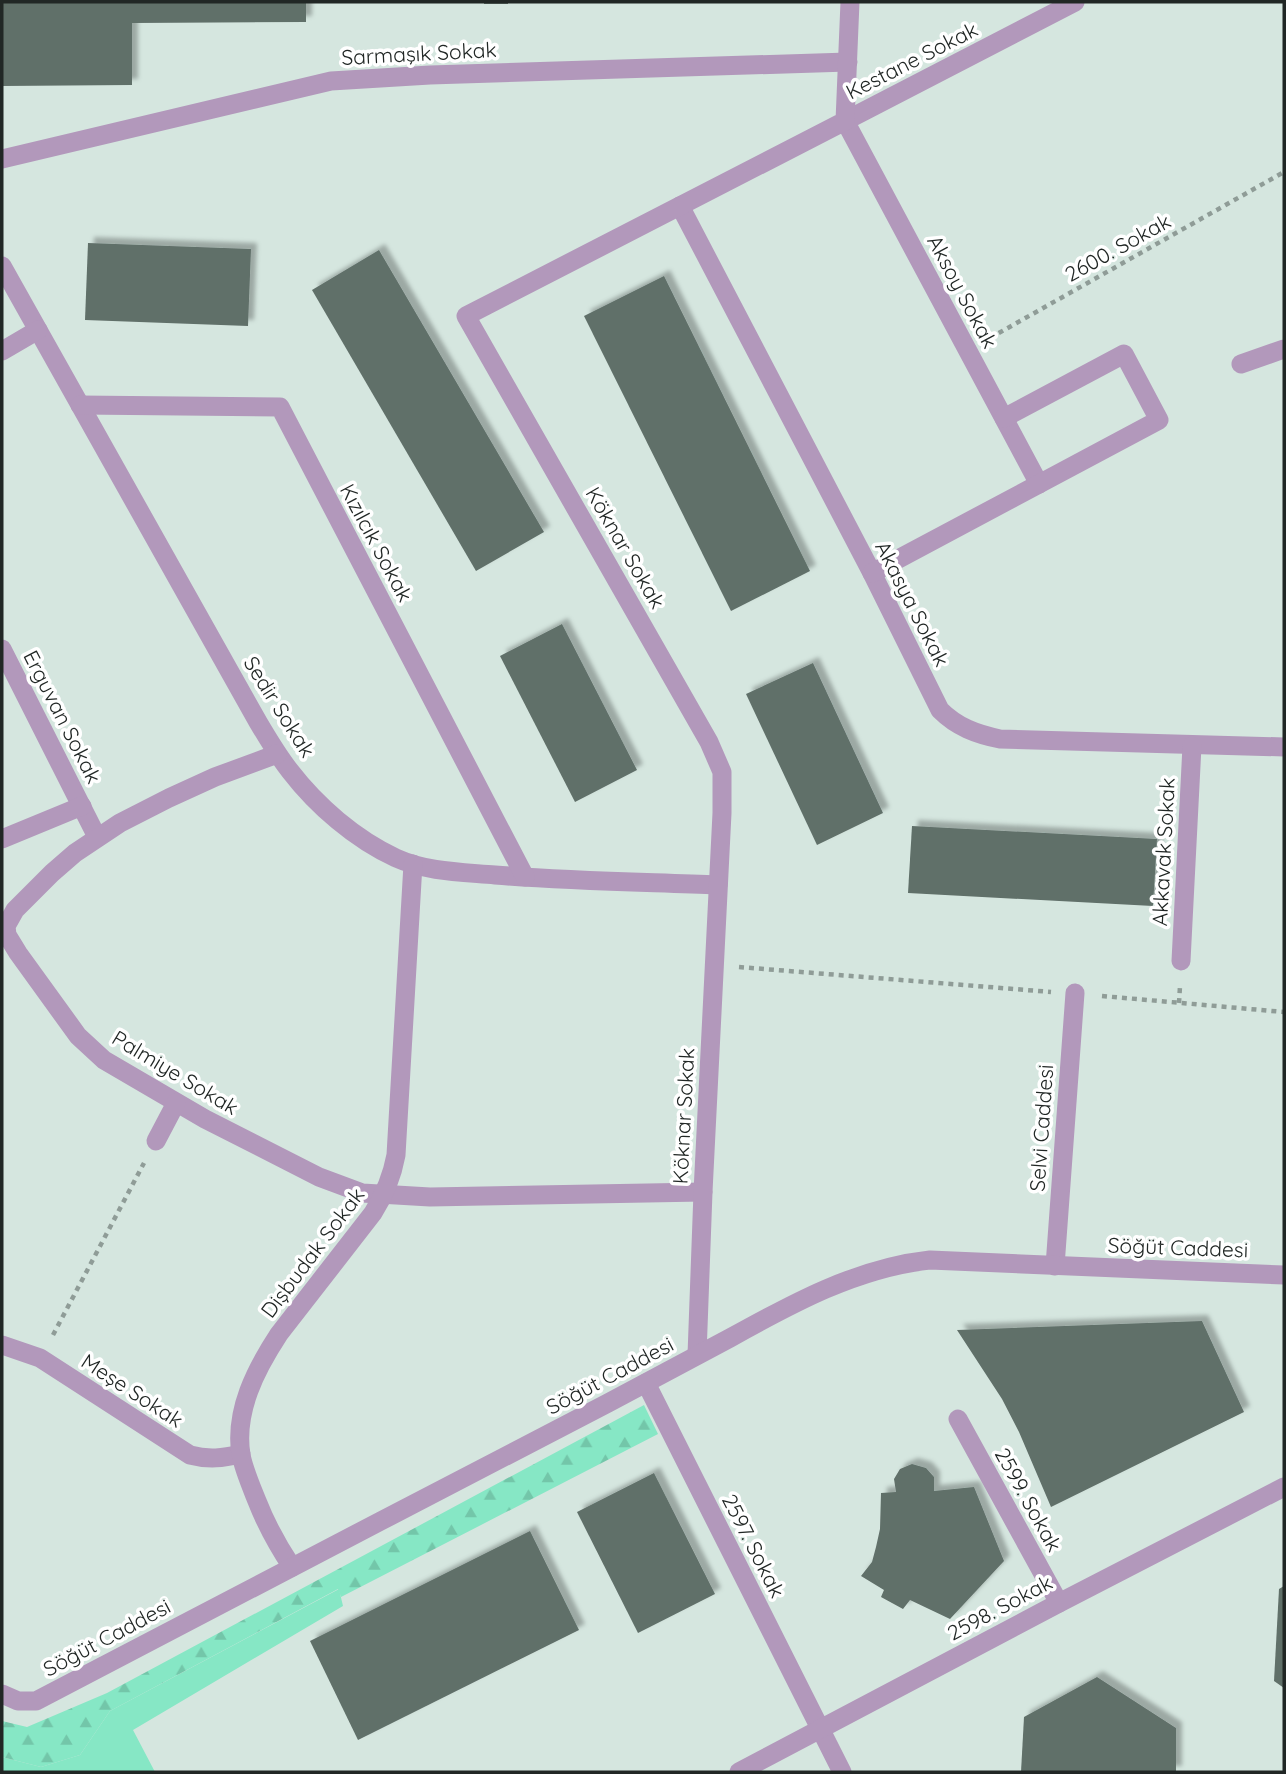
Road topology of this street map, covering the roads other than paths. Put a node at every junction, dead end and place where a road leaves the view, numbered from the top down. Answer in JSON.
{"nodes":[{"id":1,"x":850,"y":2,"type":"edge"},
{"id":2,"x":1075,"y":2,"type":"edge"},
{"id":3,"x":848,"y":62,"type":"junction"},
{"id":4,"x":845,"y":121,"type":"junction"},
{"id":5,"x":2,"y":159,"type":"edge"},
{"id":6,"x":680,"y":206,"type":"junction"},
{"id":7,"x":2,"y":265,"type":"edge"},
{"id":8,"x":38,"y":331,"type":"junction"},
{"id":9,"x":1284,"y":349,"type":"edge"},
{"id":10,"x":2,"y":351,"type":"edge"},
{"id":11,"x":1241,"y":364,"type":"dead end"},
{"id":12,"x":80,"y":405,"type":"junction"},
{"id":13,"x":1004,"y":418,"type":"junction"},
{"id":14,"x":1040,"y":484,"type":"junction"},
{"id":15,"x":872,"y":573,"type":"junction"},
{"id":16,"x":2,"y":649,"type":"edge"},
{"id":17,"x":1192,"y":746,"type":"junction"},
{"id":18,"x":1284,"y":747,"type":"edge"},
{"id":19,"x":277,"y":754,"type":"junction"},
{"id":20,"x":82,"y":806,"type":"junction"},
{"id":21,"x":97,"y":837,"type":"junction"},
{"id":22,"x":2,"y":839,"type":"edge"},
{"id":23,"x":414,"y":864,"type":"junction"},
{"id":24,"x":525,"y":877,"type":"junction"},
{"id":25,"x":718,"y":885,"type":"junction"},
{"id":26,"x":1181,"y":961,"type":"dead end"},
{"id":27,"x":1075,"y":993,"type":"road end"},
{"id":28,"x":176,"y":1103,"type":"junction"},
{"id":29,"x":156,"y":1141,"type":"road end"},
{"id":30,"x":703,"y":1192,"type":"junction"},
{"id":31,"x":385,"y":1195,"type":"junction"},
{"id":32,"x":1055,"y":1266,"type":"junction"},
{"id":33,"x":1284,"y":1275,"type":"edge"},
{"id":34,"x":2,"y":1345,"type":"edge"},
{"id":35,"x":697,"y":1355,"type":"junction"},
{"id":36,"x":646,"y":1383,"type":"junction"},
{"id":37,"x":958,"y":1419,"type":"dead end"},
{"id":38,"x":241,"y":1454,"type":"junction"},
{"id":39,"x":1284,"y":1487,"type":"edge"},
{"id":40,"x":292,"y":1567,"type":"junction"},
{"id":41,"x":1059,"y":1603,"type":"junction"},
{"id":42,"x":2,"y":1694,"type":"edge"},
{"id":43,"x":820,"y":1729,"type":"junction"},
{"id":44,"x":739,"y":1772,"type":"edge"},
{"id":45,"x":842,"y":1772,"type":"edge"}],
"edges":[{"from":1,"to":3,"type":"street"},
{"from":2,"to":4,"type":"street","name":"Kestane Sokak"},
{"from":3,"to":4,"type":"street"},
{"from":3,"to":5,"type":"street","name":"Sarmaşık Sokak"},
{"from":4,"to":6,"type":"street","name":"Köknar Sokak"},
{"from":4,"to":13,"type":"street","name":"Aksoy Sokak"},
{"from":6,"to":15,"type":"street","name":"Akasya Sokak"},
{"from":6,"to":25,"type":"street","name":"Köknar Sokak"},
{"from":7,"to":8,"type":"street","name":"Sedir Sokak"},
{"from":8,"to":10,"type":"street"},
{"from":8,"to":12,"type":"street","name":"Sedir Sokak"},
{"from":9,"to":11,"type":"street"},
{"from":12,"to":19,"type":"street","name":"Sedir Sokak"},
{"from":12,"to":24,"type":"street","name":"Kızılcık Sokak"},
{"from":13,"to":14,"type":"street","name":"Aksoy Sokak"},
{"from":13,"to":14,"type":"street"},
{"from":14,"to":15,"type":"street"},
{"from":15,"to":17,"type":"street","name":"Akasya Sokak"},
{"from":16,"to":20,"type":"street","name":"Erguvan Sokak"},
{"from":17,"to":18,"type":"street","name":"Akasya Sokak"},
{"from":17,"to":26,"type":"street","name":"Akkavak Sokak"},
{"from":19,"to":21,"type":"street","name":"Palmiye Sokak"},
{"from":19,"to":23,"type":"street","name":"Sedir Sokak"},
{"from":20,"to":21,"type":"street","name":"Erguvan Sokak"},
{"from":20,"to":22,"type":"street","name":"Erguvan Sokak"},
{"from":21,"to":28,"type":"street","name":"Palmiye Sokak"},
{"from":23,"to":24,"type":"street","name":"Sedir Sokak"},
{"from":23,"to":31,"type":"street","name":"Dişbudak Sokak"},
{"from":24,"to":25,"type":"street","name":"Sedir Sokak"},
{"from":25,"to":30,"type":"street","name":"Köknar Sokak"},
{"from":27,"to":32,"type":"street","name":"Selvi Caddesi"},
{"from":28,"to":29,"type":"street"},
{"from":28,"to":31,"type":"street","name":"Palmiye Sokak"},
{"from":30,"to":31,"type":"street","name":"Palmiye Sokak"},
{"from":30,"to":35,"type":"street","name":"Köknar Sokak"},
{"from":31,"to":38,"type":"street","name":"Dişbudak Sokak"},
{"from":32,"to":33,"type":"street","name":"Söğüt Caddesi"},
{"from":32,"to":35,"type":"street","name":"Söğüt Caddesi"},
{"from":34,"to":38,"type":"street","name":"Meşe Sokak"},
{"from":35,"to":36,"type":"street","name":"Söğüt Caddesi"},
{"from":36,"to":40,"type":"street","name":"Söğüt Caddesi"},
{"from":36,"to":43,"type":"street","name":"2597. Sokak"},
{"from":37,"to":41,"type":"street","name":"2599. Sokak"},
{"from":38,"to":40,"type":"street","name":"Dişbudak Sokak"},
{"from":39,"to":41,"type":"street","name":"2598. Sokak"},
{"from":40,"to":42,"type":"street","name":"Söğüt Caddesi"},
{"from":41,"to":43,"type":"street","name":"2598. Sokak"},
{"from":43,"to":44,"type":"street","name":"2598. Sokak"},
{"from":43,"to":45,"type":"street","name":"2597. Sokak"}]}
